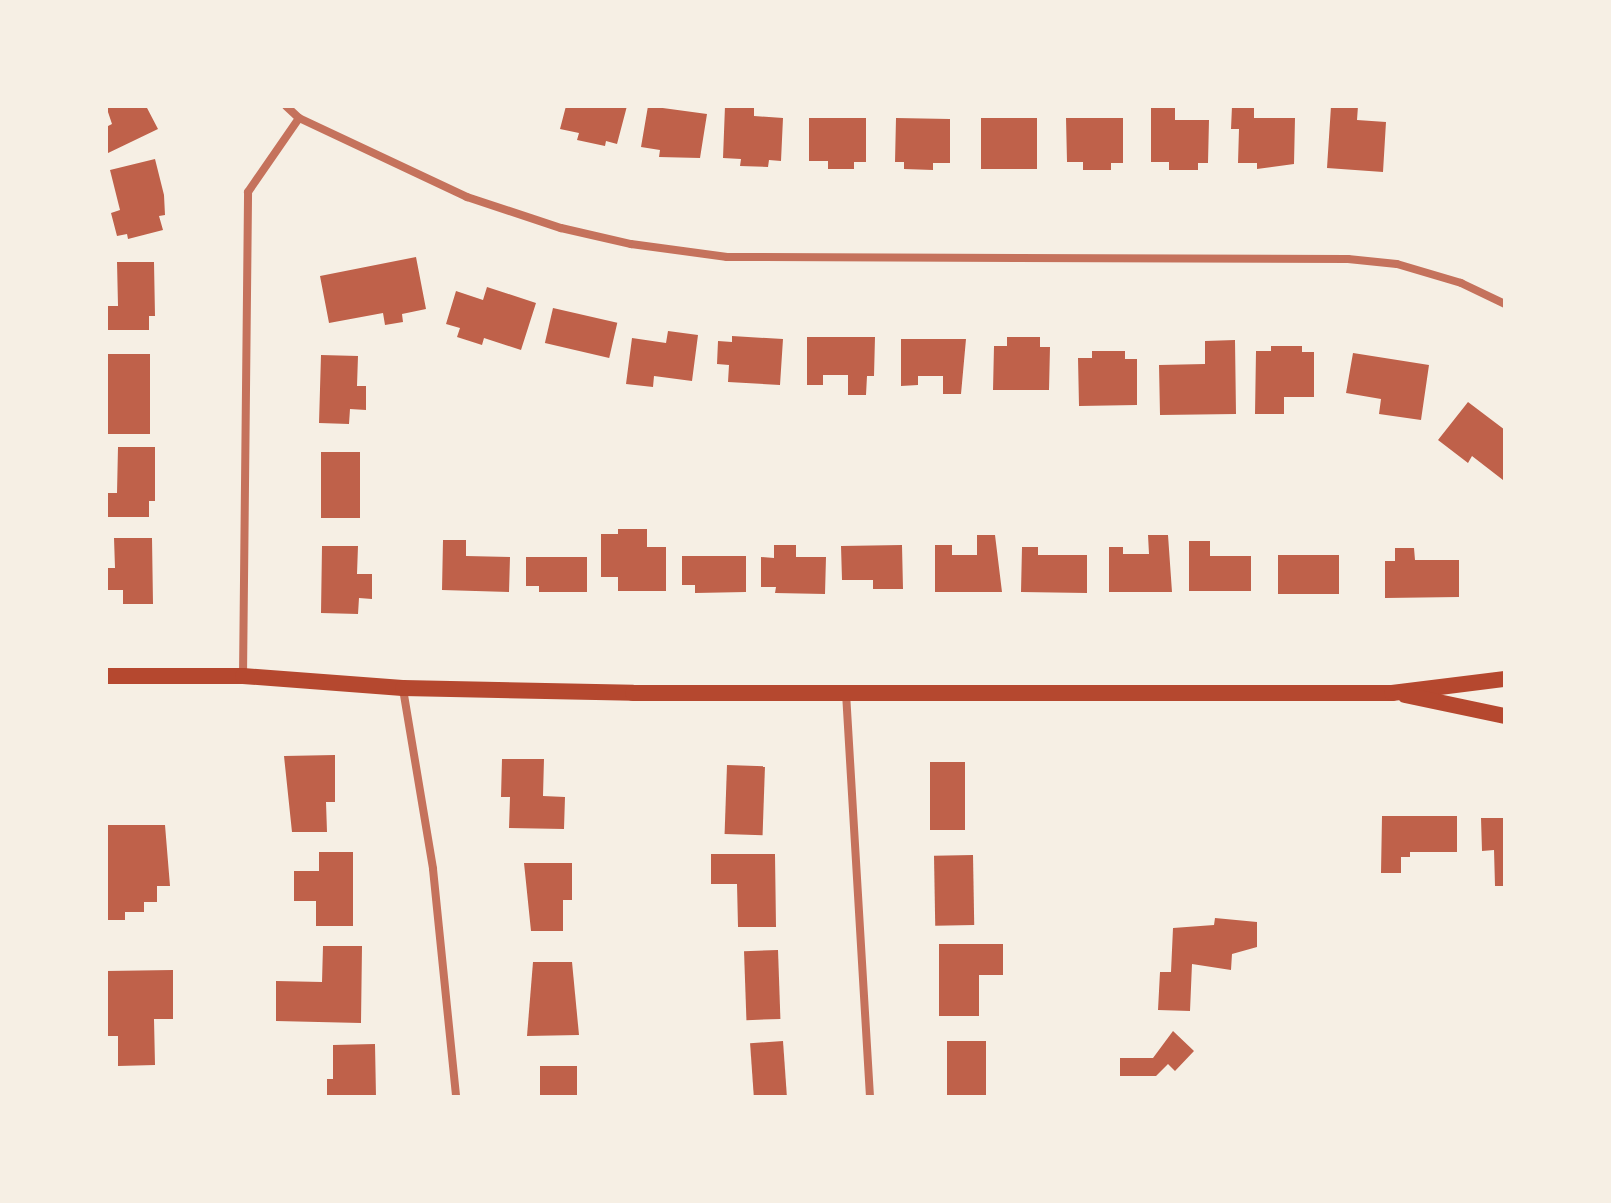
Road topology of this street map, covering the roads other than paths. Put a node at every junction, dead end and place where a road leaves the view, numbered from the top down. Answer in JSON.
{"nodes":[{"id":1,"x":286,"y":106,"type":"edge"},
{"id":2,"x":299,"y":118,"type":"junction"},
{"id":3,"x":1505,"y":304,"type":"edge"},
{"id":4,"x":106,"y":676,"type":"edge"},
{"id":5,"x":243,"y":676,"type":"junction"},
{"id":6,"x":1505,"y":679,"type":"edge"},
{"id":7,"x":403,"y":688,"type":"junction"},
{"id":8,"x":846,"y":692,"type":"junction"},
{"id":9,"x":1392,"y":693,"type":"junction"},
{"id":10,"x":1505,"y":716,"type":"edge"},
{"id":11,"x":456,"y":1097,"type":"edge"},
{"id":12,"x":870,"y":1097,"type":"edge"}],
"edges":[{"from":1,"to":2,"type":"street"},
{"from":2,"to":3,"type":"street"},
{"from":2,"to":5,"type":"street"},
{"from":4,"to":5,"type":"main road"},
{"from":5,"to":7,"type":"main road"},
{"from":6,"to":9,"type":"main road"},
{"from":7,"to":8,"type":"main road"},
{"from":7,"to":11,"type":"street"},
{"from":8,"to":9,"type":"main road"},
{"from":8,"to":12,"type":"street"},
{"from":9,"to":10,"type":"main road"}]}
